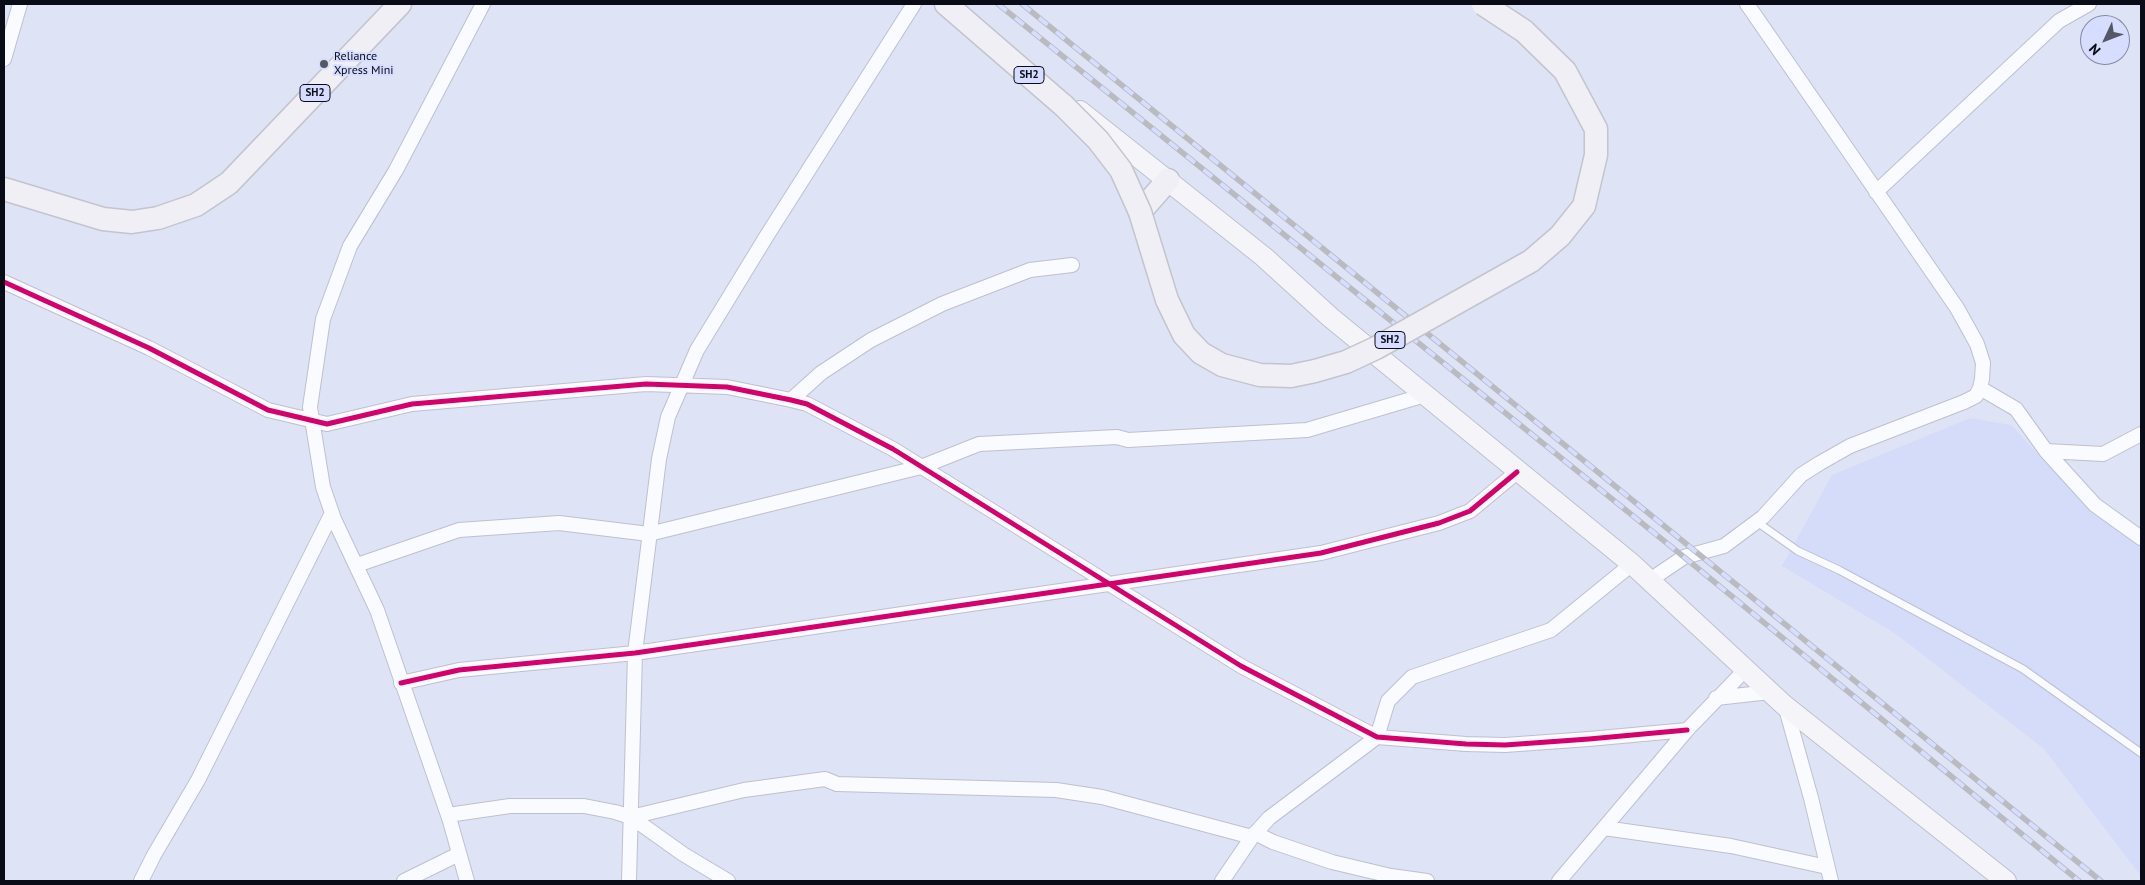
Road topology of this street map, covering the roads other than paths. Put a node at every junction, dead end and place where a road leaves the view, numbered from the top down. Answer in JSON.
{"nodes":[{"id":1,"x":20,"y":4,"type":"edge"},
{"id":2,"x":400,"y":4,"type":"edge"},
{"id":3,"x":483,"y":4,"type":"edge"},
{"id":4,"x":914,"y":4,"type":"edge"},
{"id":5,"x":946,"y":4,"type":"edge"},
{"id":6,"x":1483,"y":4,"type":"edge"},
{"id":7,"x":1747,"y":4,"type":"edge"},
{"id":8,"x":2089,"y":4,"type":"edge"},
{"id":9,"x":994,"y":44,"type":"junction"},
{"id":10,"x":4,"y":59,"type":"edge"},
{"id":11,"x":1168,"y":180,"type":"junction"},
{"id":12,"x":4,"y":189,"type":"edge"},
{"id":13,"x":1876,"y":192,"type":"junction"},
{"id":14,"x":1140,"y":212,"type":"junction"},
{"id":15,"x":1072,"y":265,"type":"dead end"},
{"id":16,"x":4,"y":282,"type":"edge"},
{"id":17,"x":681,"y":385,"type":"junction"},
{"id":18,"x":1980,"y":388,"type":"junction"},
{"id":19,"x":1425,"y":395,"type":"junction"},
{"id":20,"x":791,"y":400,"type":"junction"},
{"id":21,"x":311,"y":421,"type":"junction"},
{"id":22,"x":2141,"y":434,"type":"edge"},
{"id":23,"x":2046,"y":451,"type":"junction"},
{"id":24,"x":921,"y":466,"type":"junction"},
{"id":25,"x":1518,"y":472,"type":"junction"},
{"id":26,"x":332,"y":513,"type":"junction"},
{"id":27,"x":1757,"y":522,"type":"junction"},
{"id":28,"x":649,"y":534,"type":"junction"},
{"id":29,"x":2141,"y":538,"type":"edge"},
{"id":30,"x":1632,"y":564,"type":"junction"},
{"id":31,"x":357,"y":565,"type":"junction"},
{"id":32,"x":1650,"y":580,"type":"junction"},
{"id":33,"x":1110,"y":584,"type":"junction"},
{"id":34,"x":635,"y":653,"type":"junction"},
{"id":35,"x":1746,"y":669,"type":"junction"},
{"id":36,"x":401,"y":682,"type":"junction"},
{"id":37,"x":1716,"y":698,"type":"junction"},
{"id":38,"x":1777,"y":698,"type":"junction"},
{"id":39,"x":1687,"y":730,"type":"junction"},
{"id":40,"x":1377,"y":737,"type":"junction"},
{"id":41,"x":2141,"y":753,"type":"edge"},
{"id":42,"x":448,"y":815,"type":"junction"},
{"id":43,"x":631,"y":817,"type":"junction"},
{"id":44,"x":1604,"y":828,"type":"junction"},
{"id":45,"x":1254,"y":835,"type":"junction"},
{"id":46,"x":459,"y":854,"type":"junction"},
{"id":47,"x":1827,"y":867,"type":"junction"},
{"id":48,"x":141,"y":881,"type":"edge"},
{"id":49,"x":404,"y":881,"type":"edge"},
{"id":50,"x":467,"y":881,"type":"edge"},
{"id":51,"x":629,"y":881,"type":"edge"},
{"id":52,"x":728,"y":881,"type":"edge"},
{"id":53,"x":1222,"y":881,"type":"edge"},
{"id":54,"x":1427,"y":881,"type":"edge"},
{"id":55,"x":1560,"y":881,"type":"edge"},
{"id":56,"x":1831,"y":881,"type":"edge"},
{"id":57,"x":2006,"y":881,"type":"edge"}],
"edges":[{"from":1,"to":10,"type":"street"},
{"from":2,"to":12,"type":"main road","number":"SH2"},
{"from":3,"to":21,"type":"street"},
{"from":4,"to":17,"type":"street"},
{"from":5,"to":9,"type":"main road","number":"SH2"},
{"from":6,"to":14,"type":"main road","number":"SH2","bridge":true},
{"from":7,"to":13,"type":"street"},
{"from":8,"to":13,"type":"street"},
{"from":9,"to":11,"type":"main road"},
{"from":9,"to":14,"type":"main road","number":"SH2","bridge":true},
{"from":11,"to":14,"type":"main road"},
{"from":11,"to":19,"type":"main road"},
{"from":13,"to":18,"type":"street"},
{"from":15,"to":20,"type":"street"},
{"from":16,"to":21,"type":"street"},
{"from":17,"to":20,"type":"street"},
{"from":17,"to":21,"type":"street"},
{"from":17,"to":28,"type":"street"},
{"from":18,"to":23,"type":"street"},
{"from":18,"to":27,"type":"street"},
{"from":19,"to":24,"type":"street"},
{"from":19,"to":25,"type":"main road"},
{"from":20,"to":24,"type":"street"},
{"from":21,"to":26,"type":"street"},
{"from":22,"to":23,"type":"street"},
{"from":23,"to":29,"type":"street"},
{"from":24,"to":28,"type":"street"},
{"from":24,"to":33,"type":"street"},
{"from":25,"to":30,"type":"main road"},
{"from":25,"to":33,"type":"street"},
{"from":26,"to":31,"type":"street"},
{"from":26,"to":48,"type":"street"},
{"from":27,"to":32,"type":"street"},
{"from":27,"to":41,"type":"lane"},
{"from":28,"to":31,"type":"street"},
{"from":28,"to":34,"type":"street"},
{"from":30,"to":32,"type":"main road"},
{"from":30,"to":40,"type":"street"},
{"from":31,"to":36,"type":"street"},
{"from":32,"to":35,"type":"main road"},
{"from":33,"to":34,"type":"street"},
{"from":33,"to":40,"type":"street"},
{"from":34,"to":36,"type":"street"},
{"from":34,"to":43,"type":"street"},
{"from":35,"to":37,"type":"street"},
{"from":35,"to":38,"type":"main road"},
{"from":36,"to":42,"type":"street"},
{"from":37,"to":38,"type":"street"},
{"from":37,"to":39,"type":"street"},
{"from":38,"to":47,"type":"street"},
{"from":38,"to":57,"type":"main road"},
{"from":39,"to":40,"type":"street"},
{"from":39,"to":44,"type":"street"},
{"from":40,"to":45,"type":"street"},
{"from":42,"to":43,"type":"street"},
{"from":42,"to":46,"type":"street"},
{"from":43,"to":45,"type":"street"},
{"from":43,"to":51,"type":"street"},
{"from":43,"to":52,"type":"street"},
{"from":44,"to":47,"type":"street"},
{"from":44,"to":55,"type":"street"},
{"from":45,"to":53,"type":"street"},
{"from":45,"to":54,"type":"street"},
{"from":46,"to":49,"type":"street"},
{"from":46,"to":50,"type":"street"},
{"from":47,"to":56,"type":"street"}]}
